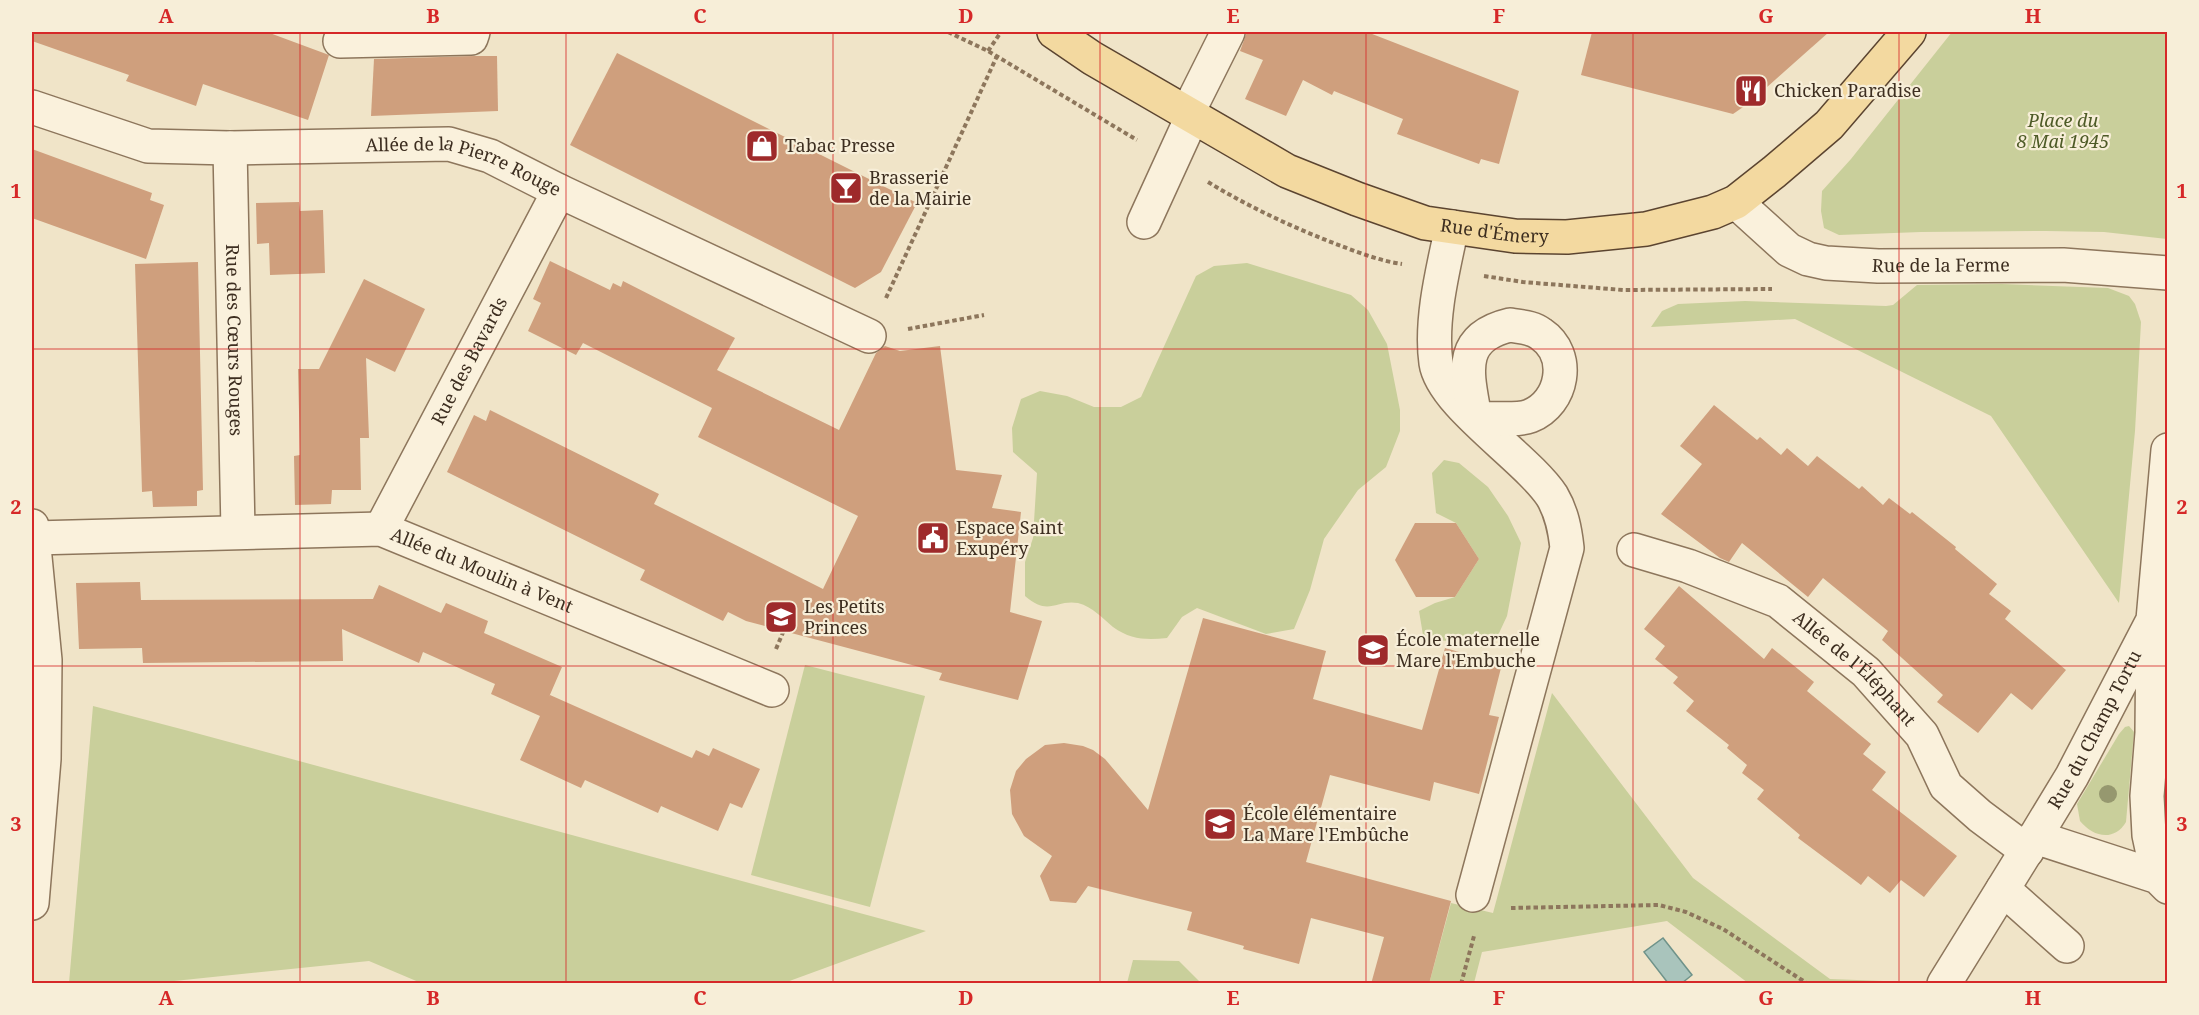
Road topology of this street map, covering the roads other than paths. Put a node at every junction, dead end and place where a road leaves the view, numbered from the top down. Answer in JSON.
{"nodes":[{"id":1,"x":473,"y":32,"type":"edge"},
{"id":2,"x":1054,"y":32,"type":"edge"},
{"id":3,"x":1228,"y":32,"type":"edge"},
{"id":4,"x":1909,"y":32,"type":"edge"},
{"id":5,"x":340,"y":41,"type":"dead end"},
{"id":6,"x":32,"y":107,"type":"edge"},
{"id":7,"x":1189,"y":116,"type":"junction"},
{"id":8,"x":230,"y":148,"type":"junction"},
{"id":9,"x":559,"y":190,"type":"junction"},
{"id":10,"x":1736,"y":202,"type":"junction"},
{"id":11,"x":1144,"y":222,"type":"dead end"},
{"id":12,"x":1452,"y":227,"type":"junction"},
{"id":13,"x":2168,"y":273,"type":"edge"},
{"id":14,"x":869,"y":336,"type":"road end"},
{"id":15,"x":2168,"y":450,"type":"edge"},
{"id":16,"x":381,"y":529,"type":"junction"},
{"id":17,"x":238,"y":531,"type":"junction"},
{"id":18,"x":33,"y":532,"type":"edge"},
{"id":19,"x":1634,"y":550,"type":"dead end"},
{"id":20,"x":2153,"y":620,"type":"junction"},
{"id":21,"x":772,"y":690,"type":"dead end"},
{"id":22,"x":2031,"y":844,"type":"junction"},
{"id":23,"x":2163,"y":882,"type":"edge"},
{"id":24,"x":2003,"y":889,"type":"junction"},
{"id":25,"x":1477,"y":902,"type":"road end"},
{"id":26,"x":32,"y":903,"type":"edge"},
{"id":27,"x":2067,"y":946,"type":"dead end"},
{"id":28,"x":1944,"y":984,"type":"edge"}],
"edges":[{"from":1,"to":5,"type":"street"},
{"from":2,"to":7,"type":"main road","name":"Rue d'Émery"},
{"from":3,"to":7,"type":"street"},
{"from":4,"to":10,"type":"main road","name":"Rue d'Émery"},
{"from":6,"to":8,"type":"street","name":"Allée de la Pierre Rouge"},
{"from":7,"to":11,"type":"street"},
{"from":7,"to":12,"type":"main road","name":"Rue d'Émery"},
{"from":8,"to":9,"type":"street","name":"Allée de la Pierre Rouge"},
{"from":8,"to":17,"type":"street","name":"Rue des Cœurs Rouges"},
{"from":9,"to":14,"type":"street","name":"Allée de la Pierre Rouge"},
{"from":9,"to":16,"type":"street","name":"Rue des Bavards"},
{"from":10,"to":12,"type":"main road","name":"Rue d'Émery"},
{"from":10,"to":13,"type":"street","name":"Rue de la Ferme"},
{"from":12,"to":25,"type":"street"},
{"from":15,"to":20,"type":"street","name":"Rue du Champ Tortu"},
{"from":16,"to":17,"type":"street","name":"Allée du Moulin à Vent"},
{"from":16,"to":21,"type":"street","name":"Allée du Moulin à Vent"},
{"from":17,"to":18,"type":"street","name":"Allée du Moulin à Vent"},
{"from":18,"to":26,"type":"street"},
{"from":19,"to":22,"type":"street","name":"Allée de l'Éléphant"},
{"from":20,"to":22,"type":"street","name":"Rue du Champ Tortu"},
{"from":20,"to":23,"type":"street","name":"Rue du Champ Tortu"},
{"from":22,"to":23,"type":"street","name":"Rue du Champ Tortu"},
{"from":22,"to":24,"type":"street","name":"Rue du Champ Tortu"},
{"from":24,"to":27,"type":"street"},
{"from":24,"to":28,"type":"street","name":"Rue du Champ Tortu"}]}
